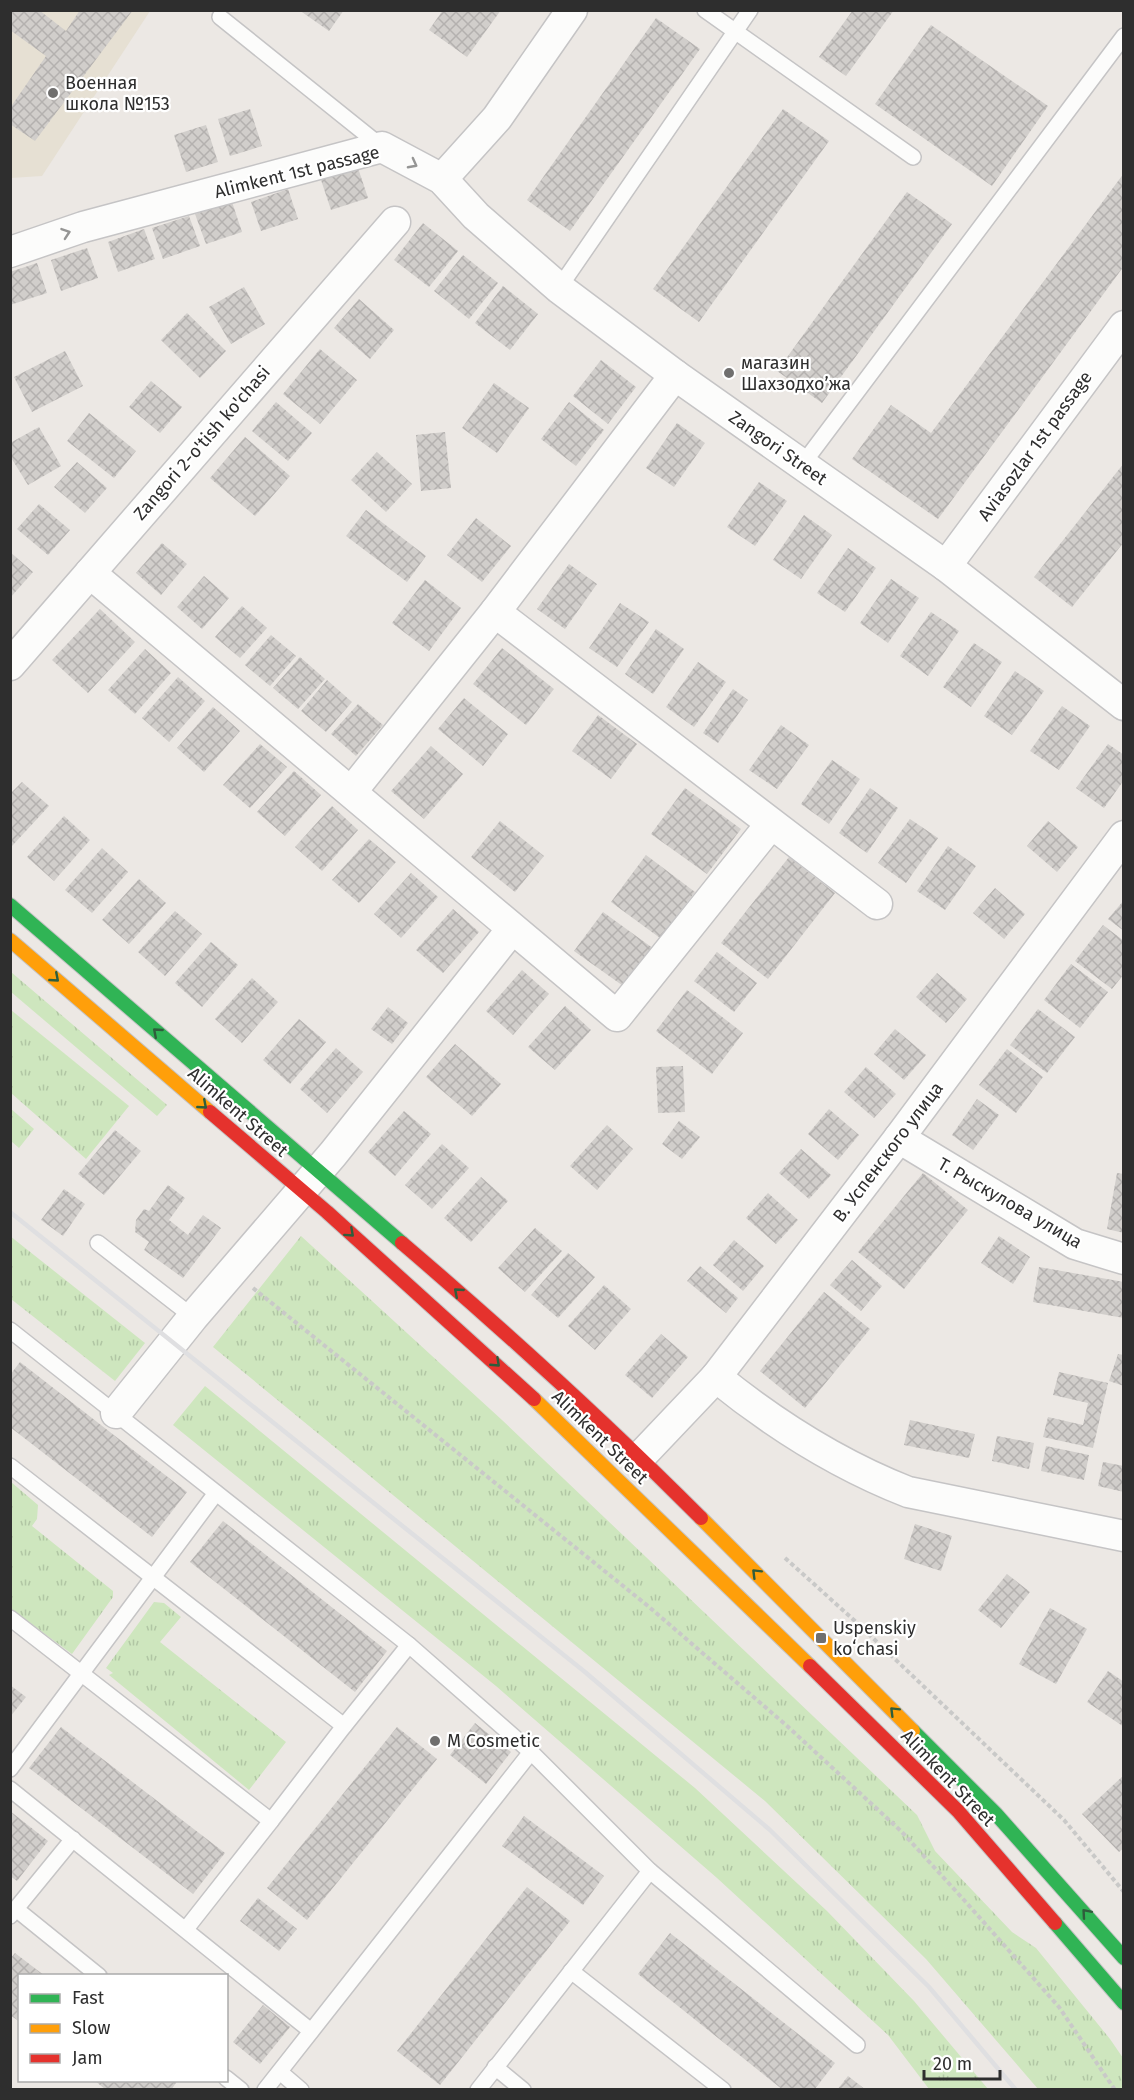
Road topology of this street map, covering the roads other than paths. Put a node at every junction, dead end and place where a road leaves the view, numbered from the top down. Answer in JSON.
{"nodes":[{"id":1,"x":572,"y":10,"type":"edge"},
{"id":2,"x":705,"y":10,"type":"edge"},
{"id":3,"x":750,"y":10,"type":"edge"},
{"id":4,"x":220,"y":17,"type":"dead end"},
{"id":5,"x":736,"y":32,"type":"junction"},
{"id":6,"x":1124,"y":36,"type":"edge"},
{"id":7,"x":382,"y":147,"type":"junction"},
{"id":8,"x":913,"y":157,"type":"dead end"},
{"id":9,"x":442,"y":179,"type":"junction"},
{"id":10,"x":395,"y":222,"type":"dead end"},
{"id":11,"x":10,"y":252,"type":"edge"},
{"id":12,"x":559,"y":288,"type":"junction"},
{"id":13,"x":1124,"y":326,"type":"edge"},
{"id":14,"x":675,"y":375,"type":"junction"},
{"id":15,"x":802,"y":465,"type":"junction"},
{"id":16,"x":946,"y":566,"type":"junction"},
{"id":17,"x":90,"y":573,"type":"junction"},
{"id":18,"x":495,"y":612,"type":"junction"},
{"id":19,"x":10,"y":664,"type":"edge"},
{"id":20,"x":1124,"y":705,"type":"edge"},
{"id":21,"x":352,"y":791,"type":"junction"},
{"id":22,"x":771,"y":824,"type":"junction"},
{"id":23,"x":1124,"y":836,"type":"edge"},
{"id":24,"x":877,"y":904,"type":"dead end"},
{"id":25,"x":10,"y":905,"type":"edge"},
{"id":26,"x":513,"y":929,"type":"junction"},
{"id":27,"x":10,"y":940,"type":"edge"},
{"id":28,"x":900,"y":1138,"type":"junction"},
{"id":29,"x":311,"y":1181,"type":"junction"},
{"id":30,"x":99,"y":1243,"type":"dead end"},
{"id":31,"x":1124,"y":1259,"type":"edge"},
{"id":32,"x":193,"y":1317,"type":"junction"},
{"id":33,"x":13,"y":1336,"type":"edge"},
{"id":34,"x":716,"y":1377,"type":"junction"},
{"id":35,"x":116,"y":1413,"type":"junction"},
{"id":36,"x":640,"y":1457,"type":"junction"},
{"id":37,"x":10,"y":1466,"type":"edge"},
{"id":38,"x":216,"y":1492,"type":"junction"},
{"id":39,"x":1124,"y":1536,"type":"edge"},
{"id":40,"x":153,"y":1577,"type":"junction"},
{"id":41,"x":10,"y":1618,"type":"edge"},
{"id":42,"x":409,"y":1645,"type":"junction"},
{"id":43,"x":82,"y":1673,"type":"junction"},
{"id":44,"x":344,"y":1726,"type":"junction"},
{"id":45,"x":531,"y":1752,"type":"junction"},
{"id":46,"x":10,"y":1768,"type":"edge"},
{"id":47,"x":10,"y":1789,"type":"edge"},
{"id":48,"x":271,"y":1821,"type":"junction"},
{"id":49,"x":73,"y":1839,"type":"junction"},
{"id":50,"x":650,"y":1871,"type":"junction"},
{"id":51,"x":13,"y":1913,"type":"edge"},
{"id":52,"x":186,"y":1929,"type":"junction"},
{"id":53,"x":1124,"y":1958,"type":"edge"},
{"id":54,"x":571,"y":1971,"type":"junction"},
{"id":55,"x":96,"y":1974,"type":"edge"},
{"id":56,"x":1124,"y":2003,"type":"edge"},
{"id":57,"x":311,"y":2031,"type":"junction"},
{"id":58,"x":857,"y":2045,"type":"dead end"},
{"id":59,"x":495,"y":2067,"type":"junction"},
{"id":60,"x":279,"y":2072,"type":"junction"},
{"id":61,"x":228,"y":2080,"type":"edge"},
{"id":62,"x":241,"y":2090,"type":"edge"},
{"id":63,"x":265,"y":2090,"type":"edge"},
{"id":64,"x":301,"y":2090,"type":"edge"},
{"id":65,"x":478,"y":2090,"type":"edge"},
{"id":66,"x":523,"y":2090,"type":"edge"},
{"id":67,"x":723,"y":2090,"type":"edge"}],
"edges":[{"from":1,"to":9,"type":"street"},
{"from":2,"to":5,"type":"lane"},
{"from":3,"to":5,"type":"lane"},
{"from":4,"to":7,"type":"lane"},
{"from":5,"to":8,"type":"lane"},
{"from":5,"to":12,"type":"lane"},
{"from":6,"to":15,"type":"lane"},
{"from":7,"to":9,"type":"street","name":"Alimkent 1st passage","one_way":true},
{"from":11,"to":7,"type":"street","name":"Alimkent 1st passage","one_way":true},
{"from":9,"to":12,"type":"street","name":"Zangori Street"},
{"from":10,"to":17,"type":"street","name":"Zangori 2-o'tish ko'chasi"},
{"from":12,"to":14,"type":"street","name":"Zangori Street"},
{"from":13,"to":16,"type":"street","name":"Aviasozlar 1st passage"},
{"from":14,"to":15,"type":"street","name":"Zangori Street"},
{"from":14,"to":18,"type":"street"},
{"from":15,"to":16,"type":"street","name":"Zangori Street"},
{"from":16,"to":20,"type":"street","name":"Zangori Street"},
{"from":17,"to":19,"type":"street","name":"Zangori 2-o'tish ko'chasi"},
{"from":17,"to":21,"type":"street"},
{"from":18,"to":21,"type":"street"},
{"from":18,"to":22,"type":"street"},
{"from":21,"to":26,"type":"street"},
{"from":22,"to":24,"type":"street"},
{"from":22,"to":26,"type":"street"},
{"from":23,"to":28,"type":"street","name":"В. Успенского улица"},
{"from":29,"to":25,"type":"main road","name":"Alimkent Street","one_way":true},
{"from":26,"to":29,"type":"street"},
{"from":27,"to":29,"type":"main road","name":"Alimkent Street","one_way":true},
{"from":28,"to":31,"type":"street","name":"Т. Рыскулова улица"},
{"from":28,"to":34,"type":"street","name":"В. Успенского улица"},
{"from":29,"to":32,"type":"street"},
{"from":36,"to":29,"type":"main road","name":"Alimkent Street","one_way":true},
{"from":29,"to":56,"type":"main road","name":"Alimkent Street","one_way":true},
{"from":30,"to":32,"type":"lane"},
{"from":32,"to":35,"type":"street"},
{"from":33,"to":35,"type":"lane"},
{"from":34,"to":36,"type":"street","name":"В. Успенского улица"},
{"from":34,"to":39,"type":"street"},
{"from":35,"to":38,"type":"lane"},
{"from":53,"to":36,"type":"main road","name":"Alimkent Street","one_way":true},
{"from":37,"to":40,"type":"lane"},
{"from":38,"to":40,"type":"lane"},
{"from":38,"to":42,"type":"lane"},
{"from":40,"to":43,"type":"lane"},
{"from":40,"to":44,"type":"lane"},
{"from":41,"to":43,"type":"lane"},
{"from":42,"to":44,"type":"lane"},
{"from":42,"to":45,"type":"lane"},
{"from":43,"to":46,"type":"lane"},
{"from":43,"to":48,"type":"lane"},
{"from":44,"to":48,"type":"lane"},
{"from":45,"to":50,"type":"lane"},
{"from":45,"to":57,"type":"lane"},
{"from":47,"to":49,"type":"lane"},
{"from":48,"to":52,"type":"lane"},
{"from":49,"to":51,"type":"lane"},
{"from":49,"to":52,"type":"lane"},
{"from":50,"to":54,"type":"lane"},
{"from":50,"to":58,"type":"lane"},
{"from":51,"to":55,"type":"lane"},
{"from":52,"to":57,"type":"lane"},
{"from":54,"to":59,"type":"lane"},
{"from":54,"to":67,"type":"lane"},
{"from":57,"to":60,"type":"lane"},
{"from":59,"to":65,"type":"lane"},
{"from":59,"to":66,"type":"lane"},
{"from":60,"to":63,"type":"lane"},
{"from":60,"to":64,"type":"lane"},
{"from":61,"to":62,"type":"lane"}]}
